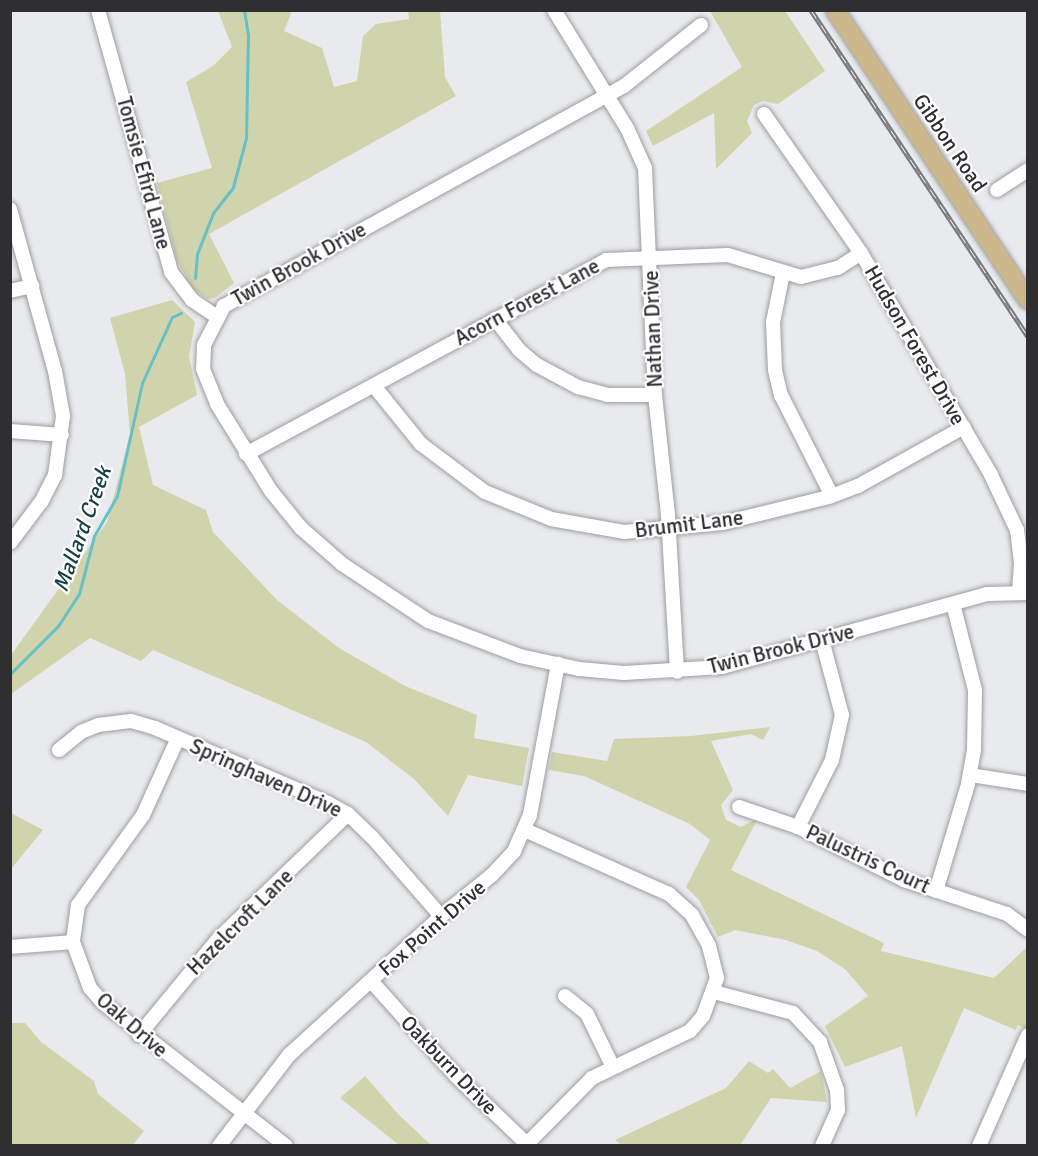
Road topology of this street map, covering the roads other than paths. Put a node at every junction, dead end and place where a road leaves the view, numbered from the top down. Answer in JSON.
{"nodes":[{"id":1,"x":98,"y":10,"type":"edge"},
{"id":2,"x":554,"y":10,"type":"edge"},
{"id":3,"x":835,"y":10,"type":"edge"},
{"id":4,"x":701,"y":25,"type":"dead end"},
{"id":5,"x":607,"y":95,"type":"junction"},
{"id":6,"x":764,"y":114,"type":"dead end"},
{"id":7,"x":1028,"y":170,"type":"edge"},
{"id":8,"x":997,"y":190,"type":"dead end"},
{"id":9,"x":10,"y":209,"type":"edge"},
{"id":10,"x":861,"y":253,"type":"junction"},
{"id":11,"x":651,"y":257,"type":"junction"},
{"id":12,"x":783,"y":273,"type":"junction"},
{"id":13,"x":32,"y":286,"type":"junction"},
{"id":14,"x":10,"y":291,"type":"edge"},
{"id":15,"x":1028,"y":300,"type":"edge"},
{"id":16,"x":217,"y":316,"type":"junction"},
{"id":17,"x":495,"y":319,"type":"junction"},
{"id":18,"x":374,"y":387,"type":"junction"},
{"id":19,"x":655,"y":395,"type":"junction"},
{"id":20,"x":964,"y":428,"type":"junction"},
{"id":21,"x":10,"y":431,"type":"edge"},
{"id":22,"x":62,"y":435,"type":"junction"},
{"id":23,"x":246,"y":454,"type":"junction"},
{"id":24,"x":832,"y":496,"type":"junction"},
{"id":25,"x":669,"y":531,"type":"junction"},
{"id":26,"x":10,"y":543,"type":"edge"},
{"id":27,"x":1023,"y":593,"type":"edge"},
{"id":28,"x":952,"y":604,"type":"junction"},
{"id":29,"x":822,"y":640,"type":"junction"},
{"id":30,"x":558,"y":664,"type":"junction"},
{"id":31,"x":677,"y":672,"type":"junction"},
{"id":32,"x":178,"y":738,"type":"junction"},
{"id":33,"x":58,"y":750,"type":"dead end"},
{"id":34,"x":969,"y":775,"type":"junction"},
{"id":35,"x":1028,"y":784,"type":"edge"},
{"id":36,"x":739,"y":807,"type":"dead end"},
{"id":37,"x":348,"y":814,"type":"junction"},
{"id":38,"x":798,"y":827,"type":"junction"},
{"id":39,"x":525,"y":830,"type":"junction"},
{"id":40,"x":936,"y":891,"type":"junction"},
{"id":41,"x":441,"y":916,"type":"junction"},
{"id":42,"x":1028,"y":930,"type":"edge"},
{"id":43,"x":73,"y":942,"type":"junction"},
{"id":44,"x":10,"y":947,"type":"edge"},
{"id":45,"x":372,"y":982,"type":"junction"},
{"id":46,"x":714,"y":992,"type":"junction"},
{"id":47,"x":565,"y":996,"type":"dead end"},
{"id":48,"x":139,"y":1035,"type":"junction"},
{"id":49,"x":1028,"y":1035,"type":"edge"},
{"id":50,"x":612,"y":1065,"type":"junction"},
{"id":51,"x":243,"y":1114,"type":"junction"},
{"id":52,"x":528,"y":1145,"type":"edge"},
{"id":53,"x":219,"y":1146,"type":"edge"},
{"id":54,"x":286,"y":1146,"type":"edge"},
{"id":55,"x":822,"y":1146,"type":"edge"},
{"id":56,"x":979,"y":1146,"type":"edge"}],
"edges":[{"from":1,"to":16,"type":"street","name":"Tomsie Efird Lane"},
{"from":2,"to":5,"type":"street","name":"Nathan Drive"},
{"from":3,"to":15,"type":"main road","name":"Gibbon Road"},
{"from":4,"to":5,"type":"street","name":"Twin Brook Drive"},
{"from":5,"to":11,"type":"street","name":"Nathan Drive"},
{"from":5,"to":16,"type":"street","name":"Twin Brook Drive"},
{"from":6,"to":10,"type":"street","name":"Hudson Forest Drive"},
{"from":7,"to":8,"type":"street"},
{"from":9,"to":13,"type":"street"},
{"from":10,"to":12,"type":"street","name":"Acorn Forest Lane"},
{"from":10,"to":20,"type":"street","name":"Hudson Forest Drive"},
{"from":11,"to":12,"type":"street","name":"Acorn Forest Lane"},
{"from":11,"to":17,"type":"street","name":"Acorn Forest Lane"},
{"from":11,"to":19,"type":"street","name":"Nathan Drive"},
{"from":12,"to":24,"type":"street"},
{"from":13,"to":14,"type":"street"},
{"from":13,"to":22,"type":"street"},
{"from":16,"to":23,"type":"street","name":"Twin Brook Drive"},
{"from":17,"to":18,"type":"street","name":"Acorn Forest Lane"},
{"from":17,"to":19,"type":"street"},
{"from":18,"to":23,"type":"street","name":"Acorn Forest Lane"},
{"from":18,"to":25,"type":"street","name":"Brumit Lane"},
{"from":19,"to":25,"type":"street","name":"Nathan Drive"},
{"from":20,"to":24,"type":"street","name":"Brumit Lane"},
{"from":20,"to":27,"type":"street","name":"Hudson Forest Drive"},
{"from":21,"to":22,"type":"street"},
{"from":22,"to":26,"type":"street"},
{"from":23,"to":30,"type":"street","name":"Twin Brook Drive"},
{"from":24,"to":25,"type":"street","name":"Brumit Lane"},
{"from":25,"to":31,"type":"street","name":"Nathan Drive"},
{"from":27,"to":28,"type":"street","name":"Twin Brook Drive"},
{"from":28,"to":29,"type":"street","name":"Twin Brook Drive"},
{"from":28,"to":34,"type":"street"},
{"from":29,"to":31,"type":"street","name":"Twin Brook Drive"},
{"from":29,"to":38,"type":"street"},
{"from":30,"to":31,"type":"street","name":"Twin Brook Drive"},
{"from":30,"to":39,"type":"street","name":"Fox Point Drive"},
{"from":32,"to":33,"type":"street","name":"Springhaven Drive"},
{"from":32,"to":37,"type":"street","name":"Springhaven Drive"},
{"from":32,"to":43,"type":"street","name":"Oak Drive"},
{"from":34,"to":35,"type":"street"},
{"from":34,"to":40,"type":"street"},
{"from":36,"to":38,"type":"street","name":"Palustris Court"},
{"from":37,"to":41,"type":"street","name":"Springhaven Drive"},
{"from":37,"to":48,"type":"street","name":"Hazelcroft Lane"},
{"from":38,"to":40,"type":"street","name":"Palustris Court"},
{"from":39,"to":41,"type":"street","name":"Fox Point Drive"},
{"from":39,"to":46,"type":"street"},
{"from":40,"to":42,"type":"street","name":"Palustris Court"},
{"from":41,"to":45,"type":"street","name":"Fox Point Drive"},
{"from":43,"to":44,"type":"street"},
{"from":43,"to":48,"type":"street","name":"Oak Drive"},
{"from":45,"to":51,"type":"street","name":"Fox Point Drive"},
{"from":45,"to":52,"type":"street","name":"Oakburn Drive"},
{"from":46,"to":50,"type":"street"},
{"from":46,"to":55,"type":"street"},
{"from":47,"to":50,"type":"street"},
{"from":48,"to":51,"type":"street","name":"Oak Drive"},
{"from":49,"to":56,"type":"street"},
{"from":50,"to":52,"type":"street"},
{"from":51,"to":53,"type":"street","name":"Fox Point Drive"},
{"from":51,"to":54,"type":"street","name":"Oak Drive"}]}
